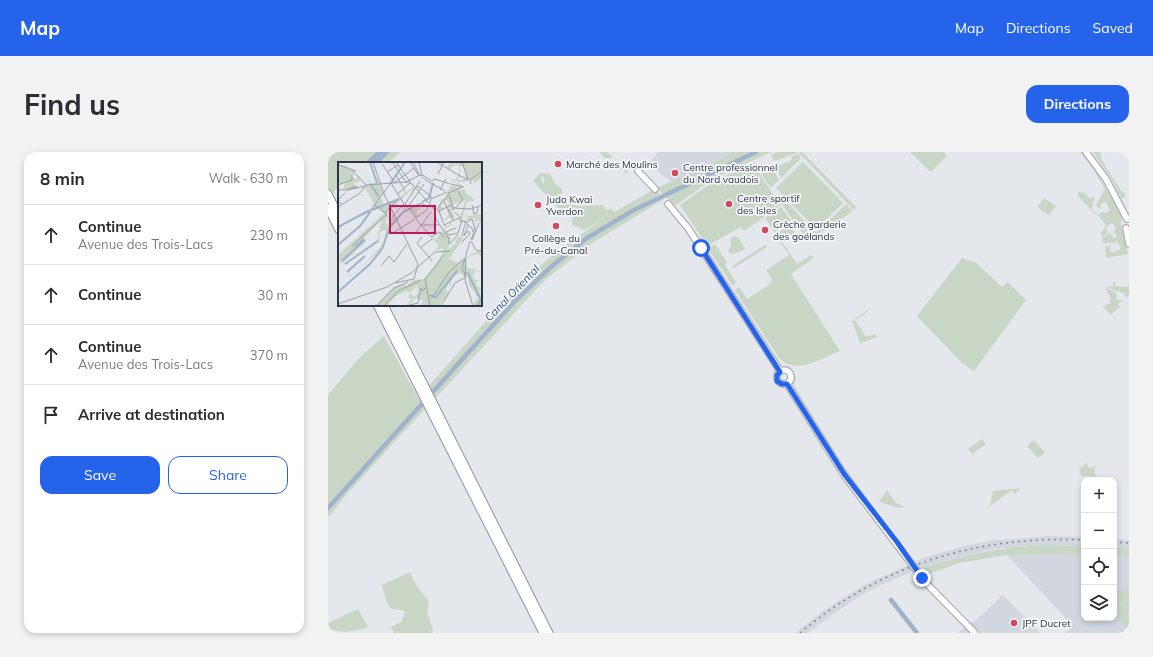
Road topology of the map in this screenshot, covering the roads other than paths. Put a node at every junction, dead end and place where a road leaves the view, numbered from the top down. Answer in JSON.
{"nodes":[{"id":1,"x":1086,"y":152,"type":"edge"},
{"id":2,"x":638,"y":170,"type":"dead end"},
{"id":3,"x":655,"y":189,"type":"dead end"},
{"id":4,"x":328,"y":194,"type":"edge"},
{"id":5,"x":668,"y":204,"type":"dead end"},
{"id":6,"x":328,"y":208,"type":"edge"},
{"id":7,"x":338,"y":214,"type":"edge"},
{"id":8,"x":1128,"y":219,"type":"edge"},
{"id":9,"x":338,"y":228,"type":"edge"},
{"id":10,"x":1128,"y":228,"type":"edge"},
{"id":11,"x":1129,"y":244,"type":"edge"},
{"id":12,"x":378,"y":306,"type":"edge"},
{"id":13,"x":385,"y":306,"type":"edge"},
{"id":14,"x":780,"y":372,"type":"junction"},
{"id":15,"x":787,"y":384,"type":"junction"},
{"id":16,"x":543,"y":633,"type":"edge"},
{"id":17,"x":549,"y":633,"type":"edge"},
{"id":18,"x":975,"y":633,"type":"edge"}],
"edges":[{"from":1,"to":8,"type":"street"},
{"from":2,"to":3,"type":"street"},
{"from":4,"to":7,"type":"highway"},
{"from":5,"to":14,"type":"street"},
{"from":6,"to":9,"type":"highway"},
{"from":8,"to":10,"type":"street"},
{"from":10,"to":11,"type":"street"},
{"from":12,"to":16,"type":"highway"},
{"from":13,"to":17,"type":"highway"},
{"from":14,"to":15,"type":"street"},
{"from":14,"to":15,"type":"street"},
{"from":15,"to":18,"type":"street"}]}
